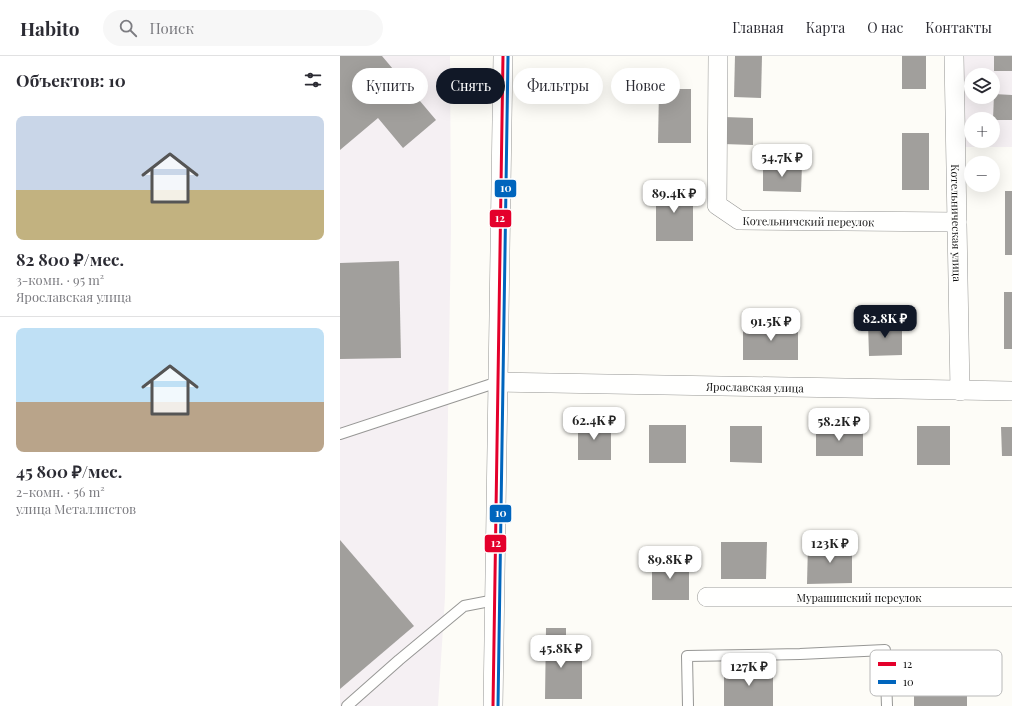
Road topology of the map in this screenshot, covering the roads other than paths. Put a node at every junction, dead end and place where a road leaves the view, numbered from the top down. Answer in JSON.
{"nodes":[{"id":1,"x":503,"y":56,"type":"edge"},
{"id":2,"x":718,"y":56,"type":"edge"},
{"id":3,"x":954,"y":56,"type":"edge"},
{"id":4,"x":957,"y":222,"type":"junction"},
{"id":5,"x":498,"y":382,"type":"junction"},
{"id":6,"x":960,"y":390,"type":"junction"},
{"id":7,"x":1012,"y":391,"type":"edge"},
{"id":8,"x":340,"y":434,"type":"edge"},
{"id":9,"x":707,"y":597,"type":"dead end"},
{"id":10,"x":1012,"y":597,"type":"edge"},
{"id":11,"x":495,"y":600,"type":"junction"},
{"id":12,"x":870,"y":651,"type":"edge"},
{"id":13,"x":887,"y":696,"type":"edge"},
{"id":14,"x":347,"y":706,"type":"edge"},
{"id":15,"x":493,"y":706,"type":"edge"},
{"id":16,"x":688,"y":706,"type":"edge"},
{"id":17,"x":887,"y":706,"type":"edge"}],
"edges":[{"from":1,"to":5,"type":"street"},
{"from":2,"to":4,"type":"street","name":"Котельничский переулок"},
{"from":3,"to":4,"type":"street","name":"Котельническая улица"},
{"from":4,"to":6,"type":"street","name":"Котельническая улица"},
{"from":5,"to":6,"type":"street","name":"Ярославская улица"},
{"from":5,"to":8,"type":"lane"},
{"from":5,"to":11,"type":"street"},
{"from":6,"to":7,"type":"street","name":"Ярославская улица"},
{"from":9,"to":10,"type":"street","name":"Мурашинский переулок"},
{"from":11,"to":14,"type":"lane"},
{"from":11,"to":15,"type":"street"},
{"from":12,"to":16,"type":"lane"},
{"from":13,"to":17,"type":"lane"}]}
